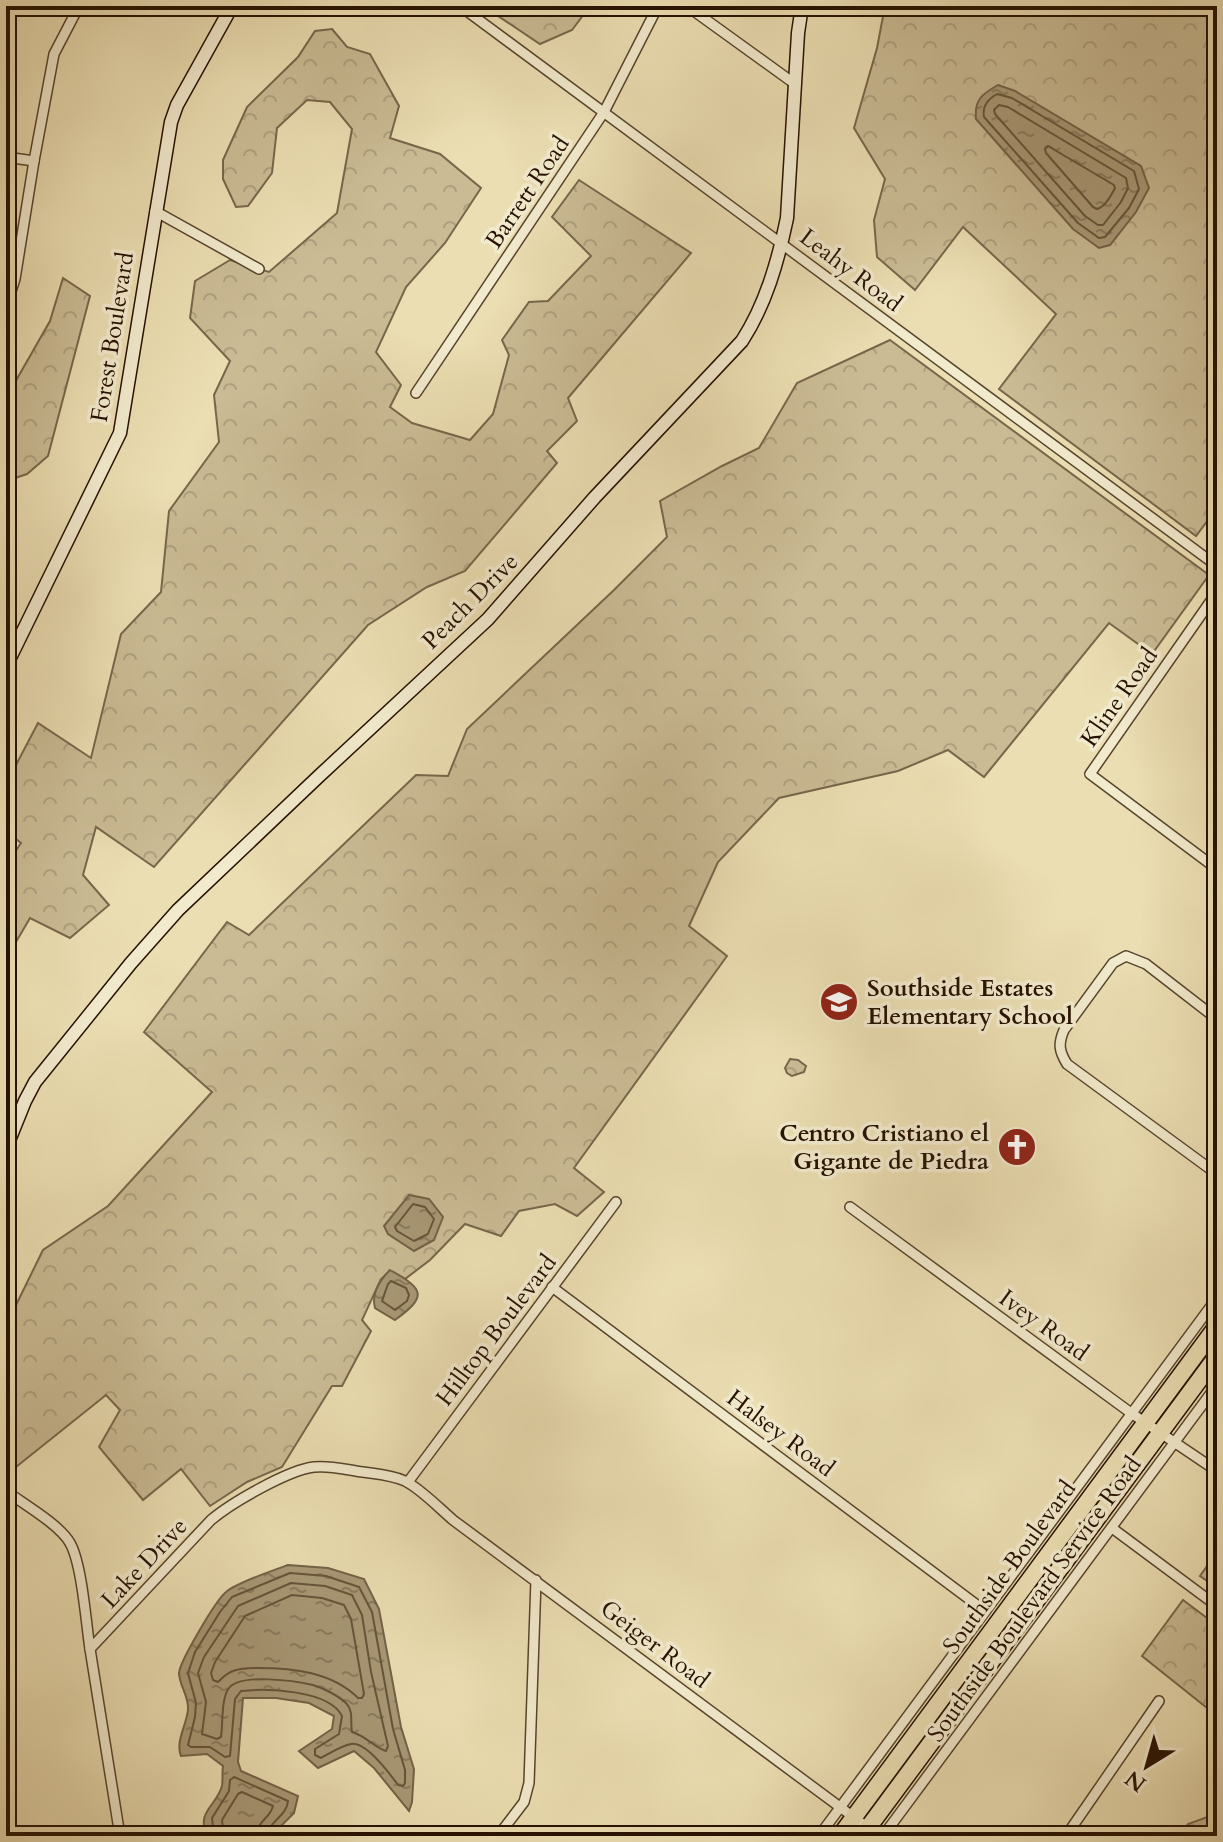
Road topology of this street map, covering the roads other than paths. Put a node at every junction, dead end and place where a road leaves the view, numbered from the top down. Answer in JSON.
{"nodes":[{"id":1,"x":79,"y":6,"type":"edge"},
{"id":2,"x":232,"y":6,"type":"edge"},
{"id":3,"x":460,"y":6,"type":"edge"},
{"id":4,"x":658,"y":6,"type":"edge"},
{"id":5,"x":687,"y":6,"type":"edge"},
{"id":6,"x":802,"y":6,"type":"edge"},
{"id":7,"x":795,"y":84,"type":"junction"},
{"id":8,"x":604,"y":112,"type":"junction"},
{"id":9,"x":6,"y":157,"type":"edge"},
{"id":10,"x":34,"y":161,"type":"junction"},
{"id":11,"x":155,"y":211,"type":"junction"},
{"id":12,"x":781,"y":244,"type":"junction"},
{"id":13,"x":259,"y":269,"type":"dead end"},
{"id":14,"x":6,"y":307,"type":"edge"},
{"id":15,"x":416,"y":393,"type":"dead end"},
{"id":16,"x":1217,"y":566,"type":"edge"},
{"id":17,"x":1217,"y":592,"type":"edge"},
{"id":18,"x":6,"y":666,"type":"edge"},
{"id":19,"x":1217,"y":869,"type":"edge"},
{"id":20,"x":1217,"y":1019,"type":"edge"},
{"id":21,"x":6,"y":1148,"type":"edge"},
{"id":22,"x":1217,"y":1174,"type":"edge"},
{"id":23,"x":616,"y":1202,"type":"dead end"},
{"id":24,"x":850,"y":1207,"type":"dead end"},
{"id":25,"x":552,"y":1287,"type":"junction"},
{"id":26,"x":1217,"y":1298,"type":"edge"},
{"id":27,"x":1217,"y":1326,"type":"edge"},
{"id":28,"x":1217,"y":1356,"type":"edge"},
{"id":29,"x":1217,"y":1385,"type":"edge"},
{"id":30,"x":1139,"y":1418,"type":"junction"},
{"id":31,"x":1168,"y":1437,"type":"junction"},
{"id":32,"x":1217,"y":1471,"type":"edge"},
{"id":33,"x":408,"y":1482,"type":"junction"},
{"id":34,"x":6,"y":1491,"type":"edge"},
{"id":35,"x":1112,"y":1528,"type":"junction"},
{"id":36,"x":536,"y":1580,"type":"junction"},
{"id":37,"x":1217,"y":1606,"type":"edge"},
{"id":38,"x":985,"y":1611,"type":"junction"},
{"id":39,"x":90,"y":1649,"type":"junction"},
{"id":40,"x":1159,"y":1701,"type":"dead end"},
{"id":41,"x":847,"y":1812,"type":"junction"},
{"id":42,"x":873,"y":1834,"type":"edge"},
{"id":43,"x":120,"y":1836,"type":"edge"},
{"id":44,"x":498,"y":1836,"type":"edge"},
{"id":45,"x":819,"y":1836,"type":"edge"},
{"id":46,"x":840,"y":1836,"type":"edge"},
{"id":47,"x":1066,"y":1836,"type":"edge"}],
"edges":[{"from":1,"to":10,"type":"street"},
{"from":2,"to":11,"type":"main road","name":"Forest Boulevard"},
{"from":3,"to":8,"type":"street","name":"Leahy Road"},
{"from":4,"to":8,"type":"street","name":"Barrett Road"},
{"from":5,"to":7,"type":"street"},
{"from":6,"to":7,"type":"main road","name":"Peach Drive"},
{"from":7,"to":12,"type":"main road","name":"Peach Drive"},
{"from":8,"to":12,"type":"street","name":"Leahy Road"},
{"from":8,"to":15,"type":"street","name":"Barrett Road"},
{"from":9,"to":10,"type":"street"},
{"from":10,"to":14,"type":"street"},
{"from":11,"to":13,"type":"street"},
{"from":11,"to":18,"type":"main road","name":"Forest Boulevard"},
{"from":12,"to":16,"type":"street","name":"Leahy Road"},
{"from":12,"to":21,"type":"main road","name":"Peach Drive"},
{"from":17,"to":19,"type":"street","name":"Kline Road"},
{"from":20,"to":22,"type":"street"},
{"from":23,"to":25,"type":"street","name":"Hilltop Boulevard"},
{"from":24,"to":30,"type":"street","name":"Ivey Road"},
{"from":25,"to":33,"type":"street","name":"Hilltop Boulevard"},
{"from":25,"to":38,"type":"street","name":"Halsey Road"},
{"from":26,"to":30,"type":"street","name":"Southside Boulevard Service Road"},
{"from":27,"to":30,"type":"highway","name":"Southside Boulevard"},
{"from":28,"to":31,"type":"highway","name":"Southside Boulevard"},
{"from":29,"to":31,"type":"street","name":"Southside Boulevard Service Road"},
{"from":30,"to":31,"type":"street","name":"Ivey Road"},
{"from":30,"to":38,"type":"street","name":"Southside Boulevard Service Road"},
{"from":30,"to":41,"type":"highway","name":"Southside Boulevard"},
{"from":31,"to":32,"type":"street","name":"Ivey Road"},
{"from":31,"to":35,"type":"street","name":"Southside Boulevard Service Road"},
{"from":31,"to":42,"type":"highway","name":"Southside Boulevard"},
{"from":33,"to":36,"type":"street","name":"Geiger Road"},
{"from":33,"to":39,"type":"street","name":"Lake Drive"},
{"from":34,"to":39,"type":"street"},
{"from":35,"to":37,"type":"street"},
{"from":35,"to":42,"type":"street","name":"Southside Boulevard Service Road"},
{"from":36,"to":41,"type":"street","name":"Geiger Road"},
{"from":36,"to":44,"type":"street"},
{"from":38,"to":41,"type":"street","name":"Southside Boulevard Service Road"},
{"from":39,"to":43,"type":"street"},
{"from":40,"to":47,"type":"street"},
{"from":41,"to":42,"type":"street","name":"Geiger Road"},
{"from":41,"to":45,"type":"street","name":"Southside Boulevard Service Road"},
{"from":41,"to":46,"type":"highway","name":"Southside Boulevard"}]}
